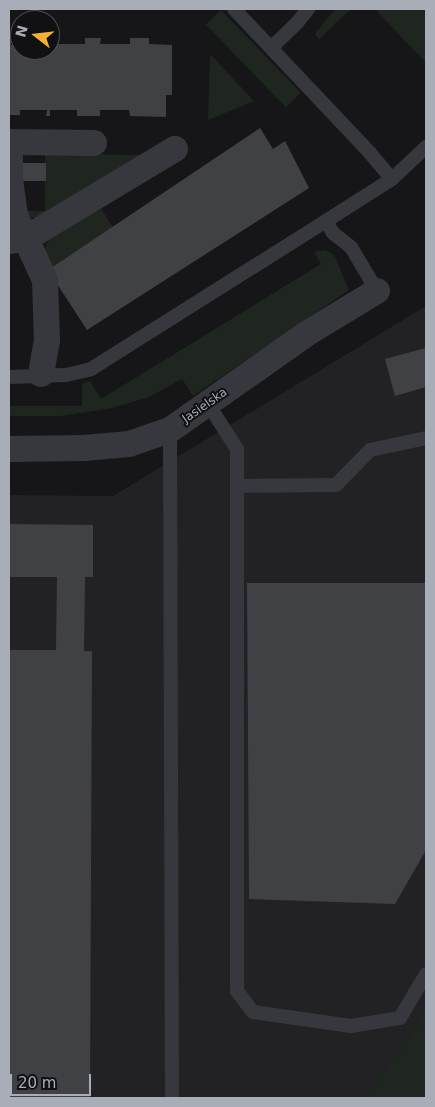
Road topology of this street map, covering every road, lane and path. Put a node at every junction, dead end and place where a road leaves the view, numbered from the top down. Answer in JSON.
{"nodes":[{"id":1,"x":234,"y":9,"type":"edge"},
{"id":2,"x":308,"y":9,"type":"edge"},
{"id":3,"x":271,"y":48,"type":"junction"},
{"id":4,"x":94,"y":143,"type":"dead end"},
{"id":5,"x":426,"y":147,"type":"edge"},
{"id":6,"x":175,"y":149,"type":"dead end"},
{"id":7,"x":392,"y":179,"type":"junction"},
{"id":8,"x":326,"y":221,"type":"junction"},
{"id":9,"x":17,"y":240,"type":"edge"},
{"id":10,"x":377,"y":291,"type":"joint"},
{"id":11,"x":41,"y":374,"type":"junction"},
{"id":12,"x":9,"y":376,"type":"edge"},
{"id":13,"x":208,"y":404,"type":"junction"},
{"id":14,"x":170,"y":430,"type":"junction"},
{"id":15,"x":426,"y":438,"type":"edge"},
{"id":16,"x":9,"y":449,"type":"edge"},
{"id":17,"x":238,"y":486,"type":"junction"},
{"id":18,"x":426,"y":974,"type":"edge"},
{"id":19,"x":172,"y":1098,"type":"edge"}],
"edges":[{"from":1,"to":3,"type":"lane"},
{"from":2,"to":3,"type":"lane"},
{"from":3,"to":7,"type":"lane"},
{"from":4,"to":9,"type":"street"},
{"from":5,"to":7,"type":"lane"},
{"from":6,"to":9,"type":"street"},
{"from":7,"to":8,"type":"lane"},
{"from":8,"to":10,"type":"lane"},
{"from":8,"to":11,"type":"lane"},
{"from":9,"to":11,"type":"street"},
{"from":10,"to":13,"type":"street","name":"Jasielska"},
{"from":11,"to":12,"type":"lane"},
{"from":13,"to":14,"type":"street","name":"Jasielska"},
{"from":13,"to":17,"type":"lane"},
{"from":14,"to":16,"type":"street","name":"Jasielska"},
{"from":14,"to":19,"type":"lane"},
{"from":15,"to":17,"type":"lane"},
{"from":17,"to":18,"type":"lane"}]}
